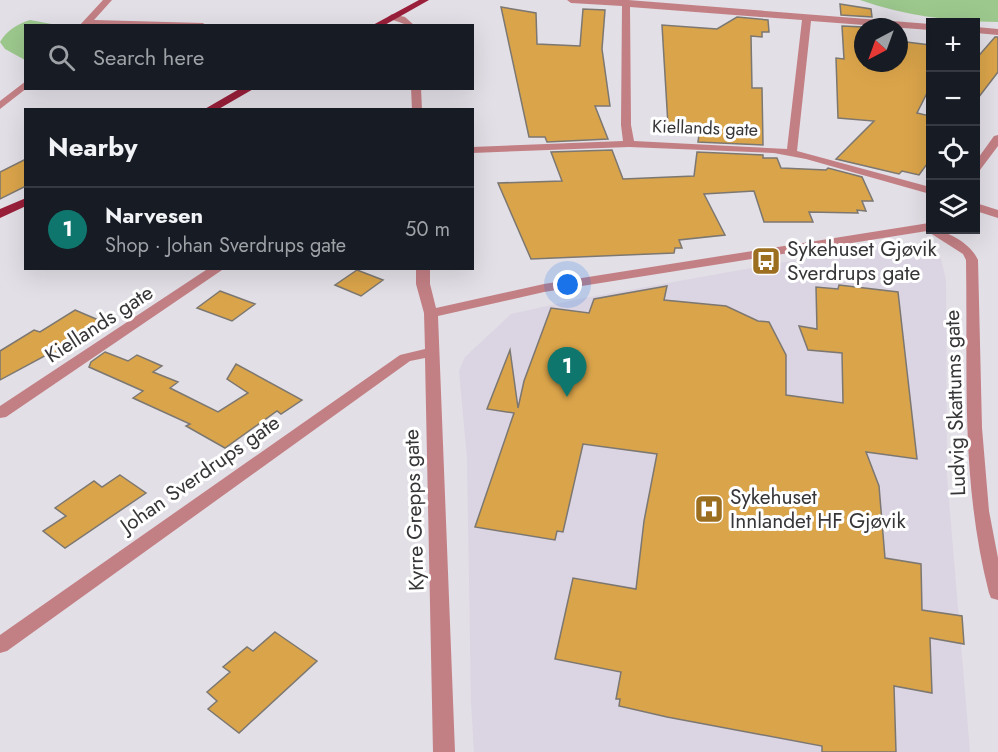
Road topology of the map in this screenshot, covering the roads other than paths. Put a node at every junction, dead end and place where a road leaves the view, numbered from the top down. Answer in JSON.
{"nodes":[{"id":1,"x":108,"y":0,"type":"edge"},
{"id":2,"x":425,"y":0,"type":"edge"},
{"id":3,"x":571,"y":0,"type":"edge"},
{"id":4,"x":626,"y":3,"type":"junction"},
{"id":5,"x":392,"y":17,"type":"junction"},
{"id":6,"x":807,"y":17,"type":"junction"},
{"id":7,"x":84,"y":24,"type":"edge"},
{"id":8,"x":379,"y":24,"type":"edge"},
{"id":9,"x":407,"y":24,"type":"edge"},
{"id":10,"x":926,"y":27,"type":"edge"},
{"id":11,"x":980,"y":30,"type":"edge"},
{"id":12,"x":998,"y":32,"type":"edge"},
{"id":13,"x":24,"y":86,"type":"edge"},
{"id":14,"x":246,"y":90,"type":"edge"},
{"id":15,"x":416,"y":90,"type":"edge"},
{"id":16,"x":0,"y":106,"type":"edge"},
{"id":17,"x":212,"y":108,"type":"edge"},
{"id":18,"x":417,"y":108,"type":"edge"},
{"id":19,"x":998,"y":138,"type":"edge"},
{"id":20,"x":629,"y":144,"type":"junction"},
{"id":21,"x":474,"y":150,"type":"edge"},
{"id":22,"x":791,"y":153,"type":"junction"},
{"id":23,"x":980,"y":161,"type":"edge"},
{"id":24,"x":926,"y":190,"type":"edge"},
{"id":25,"x":24,"y":202,"type":"edge"},
{"id":26,"x":980,"y":209,"type":"edge"},
{"id":27,"x":0,"y":214,"type":"edge"},
{"id":28,"x":998,"y":214,"type":"edge"},
{"id":29,"x":926,"y":229,"type":"edge"},
{"id":30,"x":940,"y":234,"type":"edge"},
{"id":31,"x":216,"y":270,"type":"edge"},
{"id":32,"x":423,"y":270,"type":"edge"},
{"id":33,"x":431,"y":313,"type":"junction"},
{"id":34,"x":431,"y":352,"type":"junction"},
{"id":35,"x":0,"y":413,"type":"edge"},
{"id":36,"x":998,"y":593,"type":"edge"},
{"id":37,"x":0,"y":645,"type":"edge"},
{"id":38,"x":444,"y":752,"type":"edge"}],
"edges":[{"from":1,"to":7,"type":"street"},
{"from":2,"to":5,"type":"main road"},
{"from":3,"to":4,"type":"street"},
{"from":4,"to":6,"type":"street"},
{"from":4,"to":20,"type":"street"},
{"from":5,"to":8,"type":"main road"},
{"from":5,"to":9,"type":"street"},
{"from":6,"to":10,"type":"street"},
{"from":6,"to":22,"type":"street"},
{"from":11,"to":12,"type":"street"},
{"from":13,"to":16,"type":"street"},
{"from":14,"to":17,"type":"main road"},
{"from":15,"to":18,"type":"street"},
{"from":19,"to":23,"type":"street"},
{"from":20,"to":21,"type":"street","name":"Kiellands gate"},
{"from":20,"to":22,"type":"street","name":"Kiellands gate"},
{"from":22,"to":24,"type":"street","name":"Kiellands gate"},
{"from":25,"to":27,"type":"main road"},
{"from":26,"to":28,"type":"street"},
{"from":29,"to":33,"type":"street"},
{"from":30,"to":36,"type":"street","name":"Ludvig Skattums gate"},
{"from":31,"to":35,"type":"street","name":"Kiellands gate"},
{"from":32,"to":33,"type":"street","name":"Kyrre Grepps gate"},
{"from":33,"to":34,"type":"street","name":"Kyrre Grepps gate"},
{"from":34,"to":37,"type":"street","name":"Johan Sverdrups gate"},
{"from":34,"to":38,"type":"street","name":"Kyrre Grepps gate"}]}
